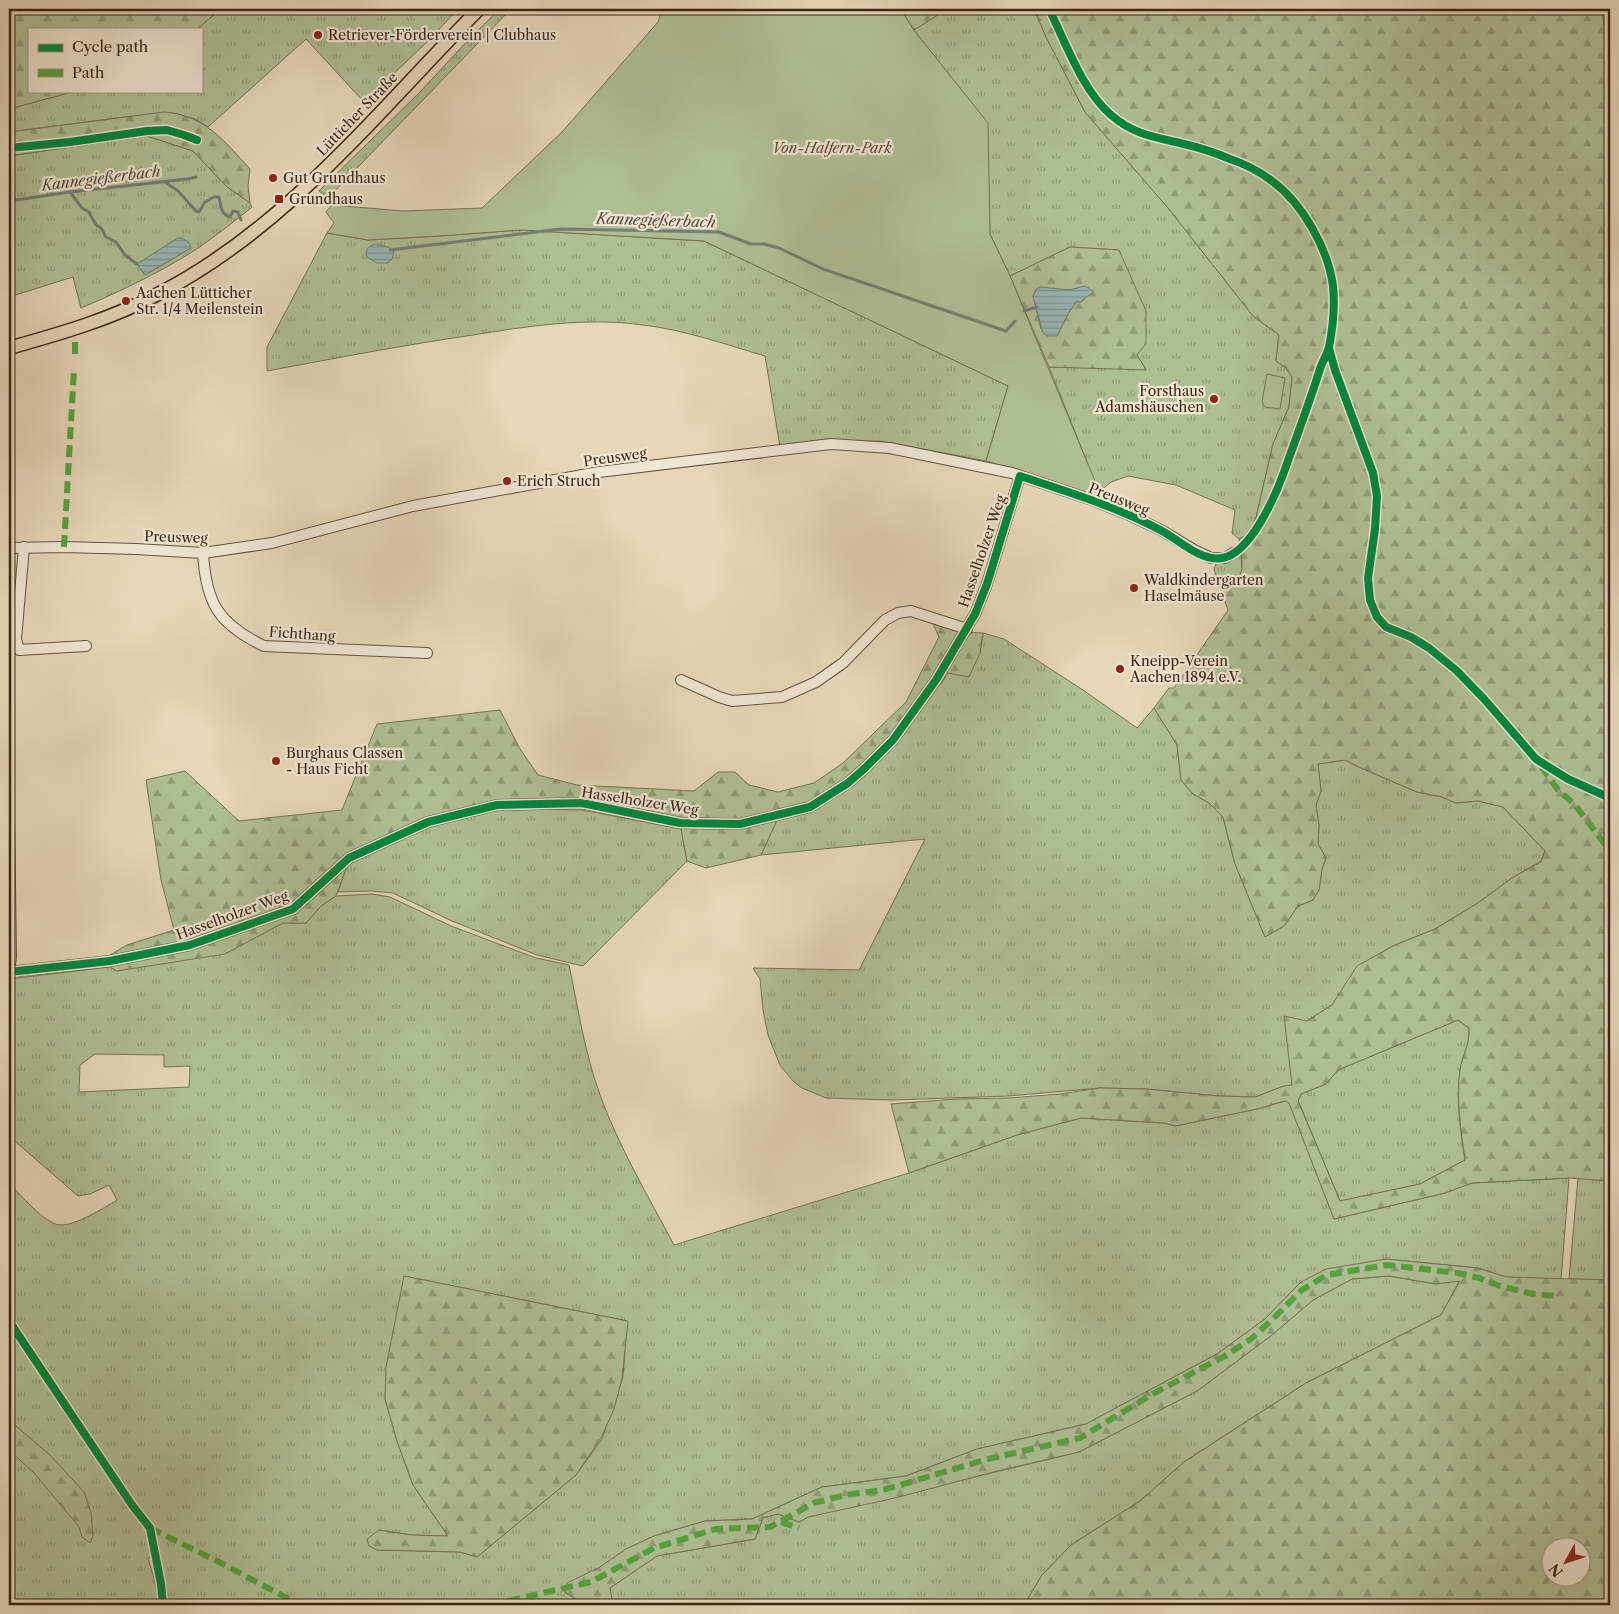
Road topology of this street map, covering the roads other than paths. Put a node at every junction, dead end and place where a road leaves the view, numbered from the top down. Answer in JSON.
{"nodes":[{"id":1,"x":479,"y":9,"type":"edge"},
{"id":2,"x":9,"y":348,"type":"edge"},
{"id":3,"x":1020,"y":476,"type":"junction"},
{"id":4,"x":24,"y":547,"type":"junction"},
{"id":5,"x":9,"y":548,"type":"edge"},
{"id":6,"x":203,"y":553,"type":"junction"},
{"id":7,"x":1233,"y":553,"type":"dead end"},
{"id":8,"x":967,"y":629,"type":"junction"},
{"id":9,"x":86,"y":646,"type":"dead end"},
{"id":10,"x":427,"y":653,"type":"dead end"},
{"id":11,"x":681,"y":680,"type":"dead end"},
{"id":12,"x":9,"y":810,"type":"edge"}],
"edges":[{"from":1,"to":2,"type":"main road","name":"Lütticher Straße"},
{"from":3,"to":6,"type":"street","name":"Preusweg"},
{"from":3,"to":7,"type":"street","name":"Preusweg"},
{"from":3,"to":8,"type":"street","name":"Hasselholzer Weg"},
{"from":4,"to":5,"type":"street","name":"Preusweg"},
{"from":4,"to":6,"type":"street","name":"Preusweg"},
{"from":4,"to":9,"type":"street"},
{"from":6,"to":10,"type":"street","name":"Fichthang"},
{"from":8,"to":11,"type":"street"},
{"from":8,"to":12,"type":"street","name":"Hasselholzer Weg"}]}
